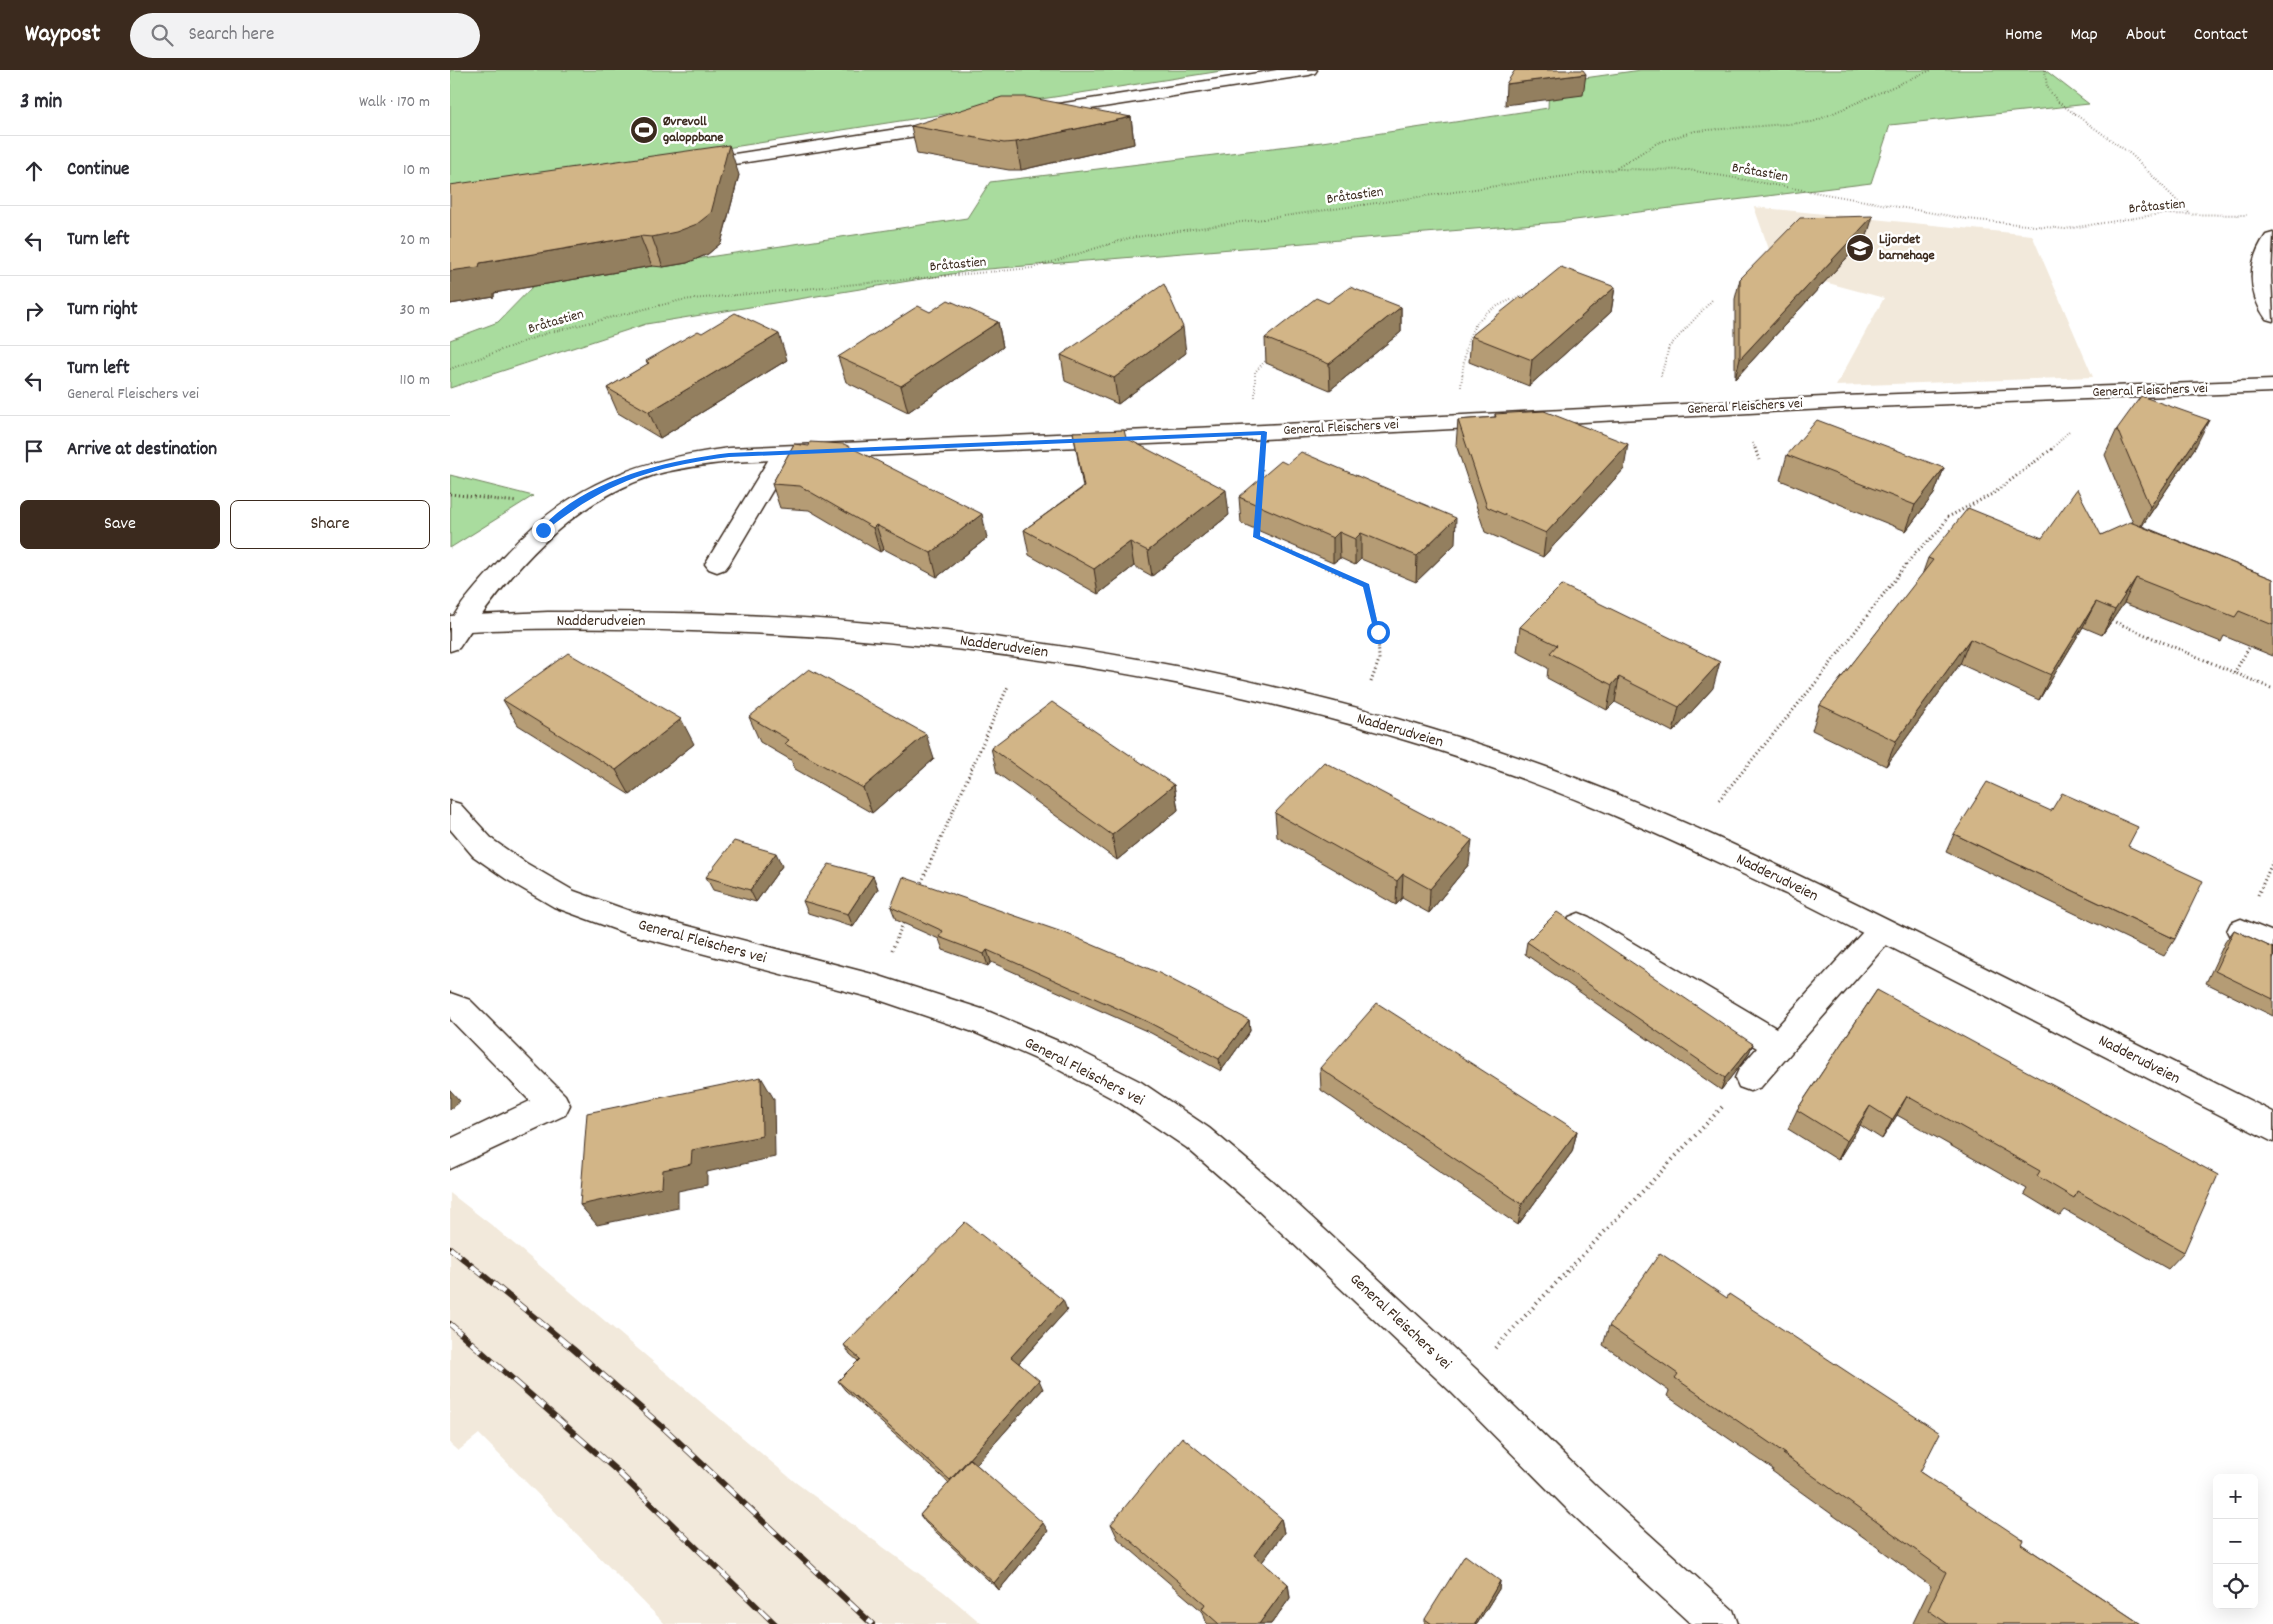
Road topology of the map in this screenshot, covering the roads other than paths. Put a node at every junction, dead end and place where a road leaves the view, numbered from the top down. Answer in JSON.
{"nodes":[{"id":1,"x":1309,"y":70,"type":"edge"},
{"id":2,"x":1023,"y":114,"type":"edge"},
{"id":3,"x":964,"y":123,"type":"edge"},
{"id":4,"x":677,"y":168,"type":"edge"},
{"id":5,"x":2273,"y":239,"type":"edge"},
{"id":6,"x":2273,"y":315,"type":"edge"},
{"id":7,"x":2273,"y":386,"type":"edge"},
{"id":8,"x":784,"y":454,"type":"junction"},
{"id":9,"x":718,"y":564,"type":"dead end"},
{"id":10,"x":455,"y":630,"type":"edge"},
{"id":11,"x":450,"y":811,"type":"edge"},
{"id":12,"x":1580,"y":926,"type":"edge"},
{"id":13,"x":1882,"y":930,"type":"junction"},
{"id":14,"x":2241,"y":931,"type":"edge"},
{"id":15,"x":2273,"y":945,"type":"edge"},
{"id":16,"x":450,"y":1006,"type":"edge"},
{"id":17,"x":1778,"y":1046,"type":"junction"},
{"id":18,"x":1750,"y":1078,"type":"road end"},
{"id":19,"x":2273,"y":1128,"type":"edge"},
{"id":20,"x":450,"y":1155,"type":"edge"},
{"id":21,"x":1719,"y":1624,"type":"edge"}],
"edges":[{"from":1,"to":2,"type":"street"},
{"from":3,"to":4,"type":"street"},
{"from":5,"to":6,"type":"street"},
{"from":7,"to":8,"type":"street","name":"General Fleischers vei"},
{"from":8,"to":9,"type":"street"},
{"from":8,"to":10,"type":"street","name":"General Fleischers vei"},
{"from":10,"to":13,"type":"street","name":"Nadderudveien"},
{"from":11,"to":21,"type":"street","name":"General Fleischers vei"},
{"from":12,"to":17,"type":"street"},
{"from":13,"to":17,"type":"street"},
{"from":13,"to":19,"type":"street","name":"Nadderudveien"},
{"from":14,"to":15,"type":"street"},
{"from":16,"to":20,"type":"street"},
{"from":17,"to":18,"type":"street"}]}
